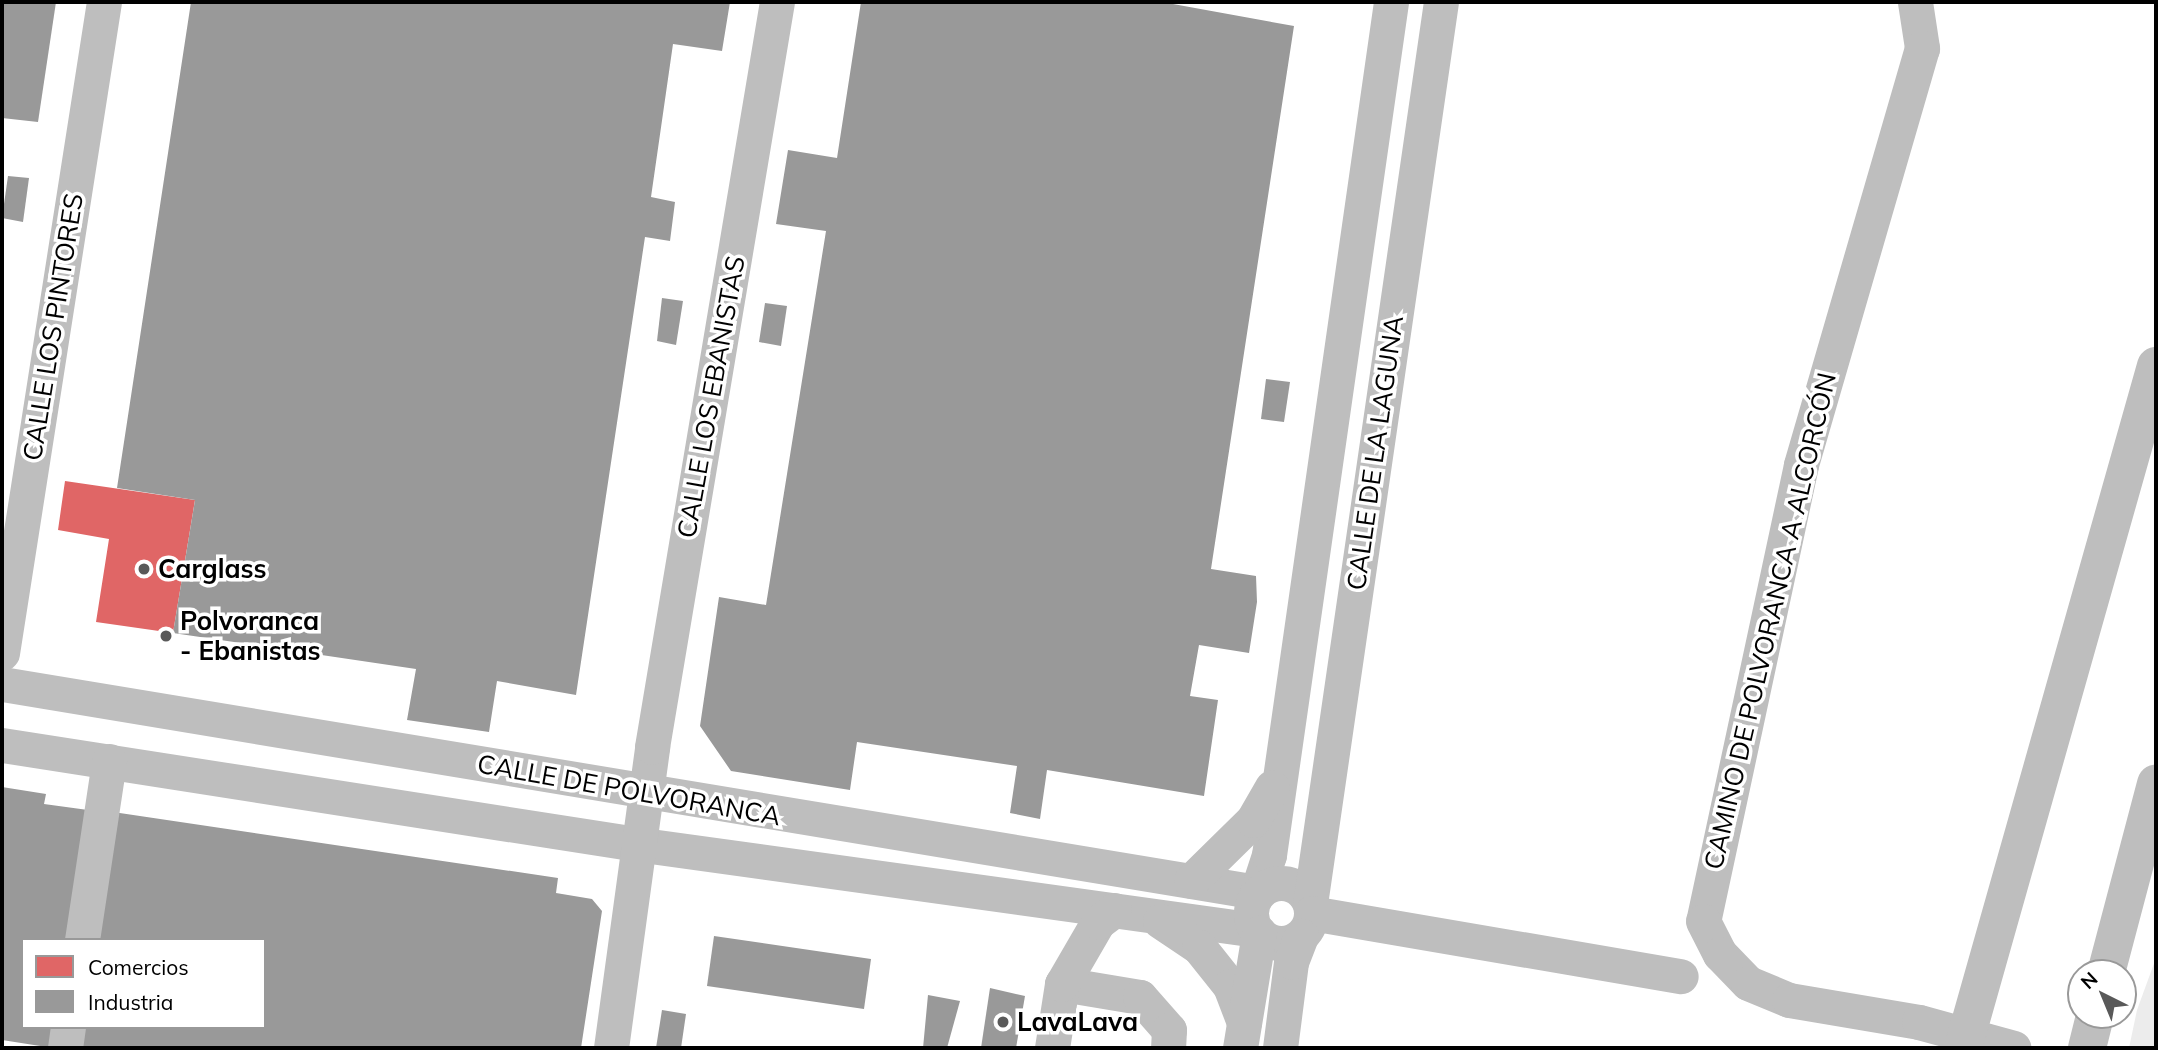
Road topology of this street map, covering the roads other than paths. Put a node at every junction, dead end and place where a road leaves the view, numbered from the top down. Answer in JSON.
{"nodes":[{"id":1,"x":104,"y":2,"type":"edge"},
{"id":2,"x":777,"y":2,"type":"edge"},
{"id":3,"x":1391,"y":2,"type":"edge"},
{"id":4,"x":1441,"y":2,"type":"edge"},
{"id":5,"x":1915,"y":2,"type":"edge"},
{"id":6,"x":2156,"y":366,"type":"edge"},
{"id":7,"x":2,"y":653,"type":"edge"},
{"id":8,"x":2,"y":684,"type":"edge"},
{"id":9,"x":2,"y":745,"type":"edge"},
{"id":10,"x":109,"y":761,"type":"junction"},
{"id":11,"x":1276,"y":781,"type":"junction"},
{"id":12,"x":2156,"y":784,"type":"edge"},
{"id":13,"x":649,"y":793,"type":"junction"},
{"id":14,"x":643,"y":845,"type":"junction"},
{"id":15,"x":1191,"y":881,"type":"junction"},
{"id":16,"x":1257,"y":892,"type":"junction"},
{"id":17,"x":1114,"y":910,"type":"junction"},
{"id":18,"x":1152,"y":915,"type":"junction"},
{"id":19,"x":1307,"y":918,"type":"junction"},
{"id":20,"x":1257,"y":931,"type":"junction"},
{"id":21,"x":82,"y":938,"type":"edge"},
{"id":22,"x":2110,"y":959,"type":"edge"},
{"id":23,"x":1681,"y":976,"type":"dead end"},
{"id":24,"x":1062,"y":984,"type":"junction"},
{"id":25,"x":68,"y":1029,"type":"edge"},
{"id":26,"x":2092,"y":1029,"type":"edge"},
{"id":27,"x":1242,"y":1035,"type":"edge"},
{"id":28,"x":65,"y":1048,"type":"edge"},
{"id":29,"x":611,"y":1048,"type":"edge"},
{"id":30,"x":1052,"y":1048,"type":"edge"},
{"id":31,"x":1168,"y":1048,"type":"edge"},
{"id":32,"x":1280,"y":1048,"type":"edge"},
{"id":33,"x":1963,"y":1048,"type":"edge"},
{"id":34,"x":2014,"y":1048,"type":"edge"},
{"id":35,"x":2087,"y":1048,"type":"edge"}],
"edges":[{"from":1,"to":7,"type":"street","name":"CALLE LOS PINTORES"},
{"from":2,"to":13,"type":"street","name":"CALLE LOS EBANISTAS"},
{"from":3,"to":11,"type":"street","name":"CALLE DE LA LAGUNA"},
{"from":4,"to":19,"type":"street","name":"CALLE DE LA LAGUNA"},
{"from":5,"to":34,"type":"street","name":"CAMINO DE POLVORANCA A ALCORCÓN"},
{"from":6,"to":33,"type":"highway"},
{"from":8,"to":13,"type":"street","name":"CALLE DE POLVORANCA"},
{"from":9,"to":10,"type":"street","name":"CALLE DE POLVORANCA"},
{"from":10,"to":14,"type":"street","name":"CALLE DE POLVORANCA"},
{"from":10,"to":21,"type":"street"},
{"from":11,"to":15,"type":"street"},
{"from":11,"to":16,"type":"street","name":"CALLE DE LA LAGUNA"},
{"from":12,"to":22,"type":"highway"},
{"from":13,"to":14,"type":"street","name":"CALLE LOS EBANISTAS"},
{"from":13,"to":15,"type":"street","name":"CALLE DE POLVORANCA"},
{"from":14,"to":17,"type":"street","name":"CALLE DE POLVORANCA"},
{"from":14,"to":29,"type":"street","name":"CALLE LOS EBANISTAS"},
{"from":15,"to":16,"type":"street","name":"CALLE DE POLVORANCA"},
{"from":16,"to":19,"type":"street"},
{"from":16,"to":20,"type":"street"},
{"from":17,"to":18,"type":"street","name":"CALLE DE POLVORANCA"},
{"from":17,"to":24,"type":"street"},
{"from":18,"to":20,"type":"street","name":"CALLE DE POLVORANCA"},
{"from":18,"to":27,"type":"street","name":"CALLE DE POLVORANCA"},
{"from":19,"to":20,"type":"street"},
{"from":19,"to":23,"type":"street"},
{"from":19,"to":32,"type":"street","name":"CALLE DE LA LAGUNA"},
{"from":20,"to":27,"type":"street"},
{"from":24,"to":30,"type":"street"},
{"from":24,"to":31,"type":"street"},
{"from":25,"to":28,"type":"street"},
{"from":26,"to":35,"type":"highway"}]}
